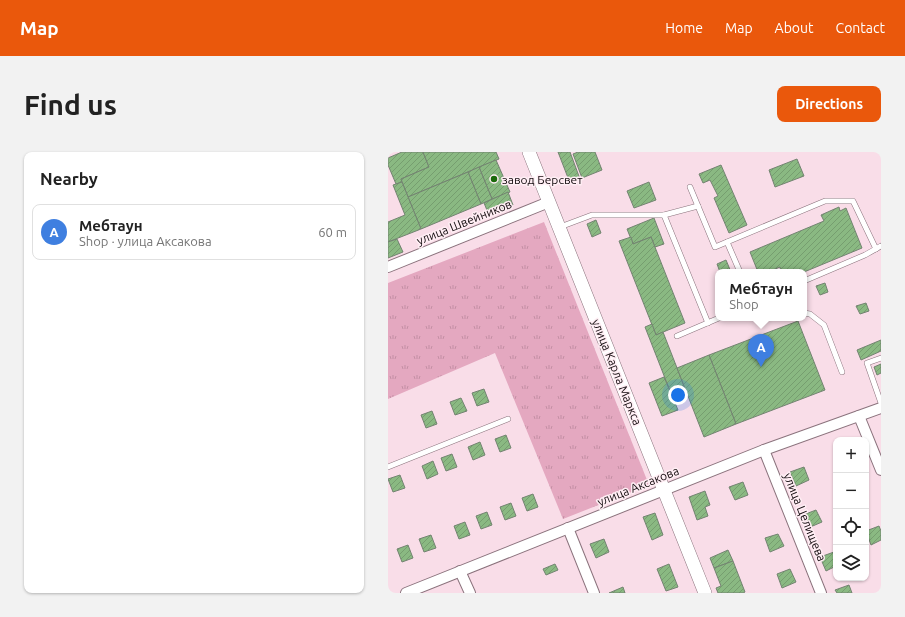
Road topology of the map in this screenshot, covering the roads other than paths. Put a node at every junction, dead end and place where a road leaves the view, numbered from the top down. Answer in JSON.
{"nodes":[{"id":1,"x":529,"y":152,"type":"edge"},
{"id":2,"x":690,"y":187,"type":"dead end"},
{"id":3,"x":549,"y":202,"type":"junction"},
{"id":4,"x":698,"y":206,"type":"junction"},
{"id":5,"x":664,"y":215,"type":"junction"},
{"id":6,"x":560,"y":228,"type":"junction"},
{"id":7,"x":727,"y":242,"type":"junction"},
{"id":8,"x":879,"y":247,"type":"edge"},
{"id":9,"x":388,"y":267,"type":"edge"},
{"id":10,"x":739,"y":269,"type":"edge"},
{"id":11,"x":807,"y":280,"type":"edge"},
{"id":12,"x":807,"y":313,"type":"edge"},
{"id":13,"x":715,"y":320,"type":"edge"},
{"id":14,"x":708,"y":323,"type":"junction"},
{"id":15,"x":677,"y":336,"type":"dead end"},
{"id":16,"x":881,"y":358,"type":"edge"},
{"id":17,"x":842,"y":372,"type":"dead end"},
{"id":18,"x":881,"y":403,"type":"edge"},
{"id":19,"x":881,"y":408,"type":"edge"},
{"id":20,"x":860,"y":416,"type":"junction"},
{"id":21,"x":508,"y":418,"type":"dead end"},
{"id":22,"x":764,"y":450,"type":"junction"},
{"id":23,"x":388,"y":467,"type":"edge"},
{"id":24,"x":881,"y":470,"type":"edge"},
{"id":25,"x":664,"y":490,"type":"junction"},
{"id":26,"x":568,"y":528,"type":"junction"},
{"id":27,"x":460,"y":571,"type":"junction"},
{"id":28,"x":406,"y":593,"type":"edge"},
{"id":29,"x":470,"y":593,"type":"edge"},
{"id":30,"x":594,"y":593,"type":"edge"},
{"id":31,"x":705,"y":593,"type":"edge"},
{"id":32,"x":821,"y":593,"type":"edge"}],
"edges":[{"from":1,"to":3,"type":"main road","name":"улица Карла Маркса"},
{"from":2,"to":4,"type":"lane"},
{"from":3,"to":6,"type":"main road","name":"улица Карла Маркса"},
{"from":3,"to":9,"type":"street","name":"улица Швейников"},
{"from":4,"to":5,"type":"lane"},
{"from":4,"to":7,"type":"lane"},
{"from":5,"to":6,"type":"lane"},
{"from":5,"to":14,"type":"lane"},
{"from":6,"to":25,"type":"main road","name":"улица Карла Маркса"},
{"from":7,"to":8,"type":"lane"},
{"from":7,"to":10,"type":"lane"},
{"from":8,"to":11,"type":"lane"},
{"from":12,"to":17,"type":"lane"},
{"from":13,"to":14,"type":"lane"},
{"from":14,"to":15,"type":"lane"},
{"from":16,"to":18,"type":"lane"},
{"from":19,"to":20,"type":"street","name":"улица Аксакова"},
{"from":20,"to":22,"type":"street","name":"улица Аксакова"},
{"from":20,"to":24,"type":"street"},
{"from":21,"to":23,"type":"lane"},
{"from":22,"to":25,"type":"street","name":"улица Аксакова"},
{"from":22,"to":32,"type":"street","name":"улица Целищева"},
{"from":25,"to":26,"type":"street","name":"улица Аксакова"},
{"from":25,"to":31,"type":"main road","name":"улица Карла Маркса"},
{"from":26,"to":27,"type":"street","name":"улица Аксакова"},
{"from":26,"to":30,"type":"street"},
{"from":27,"to":28,"type":"street","name":"улица Аксакова"},
{"from":27,"to":29,"type":"street"}]}
